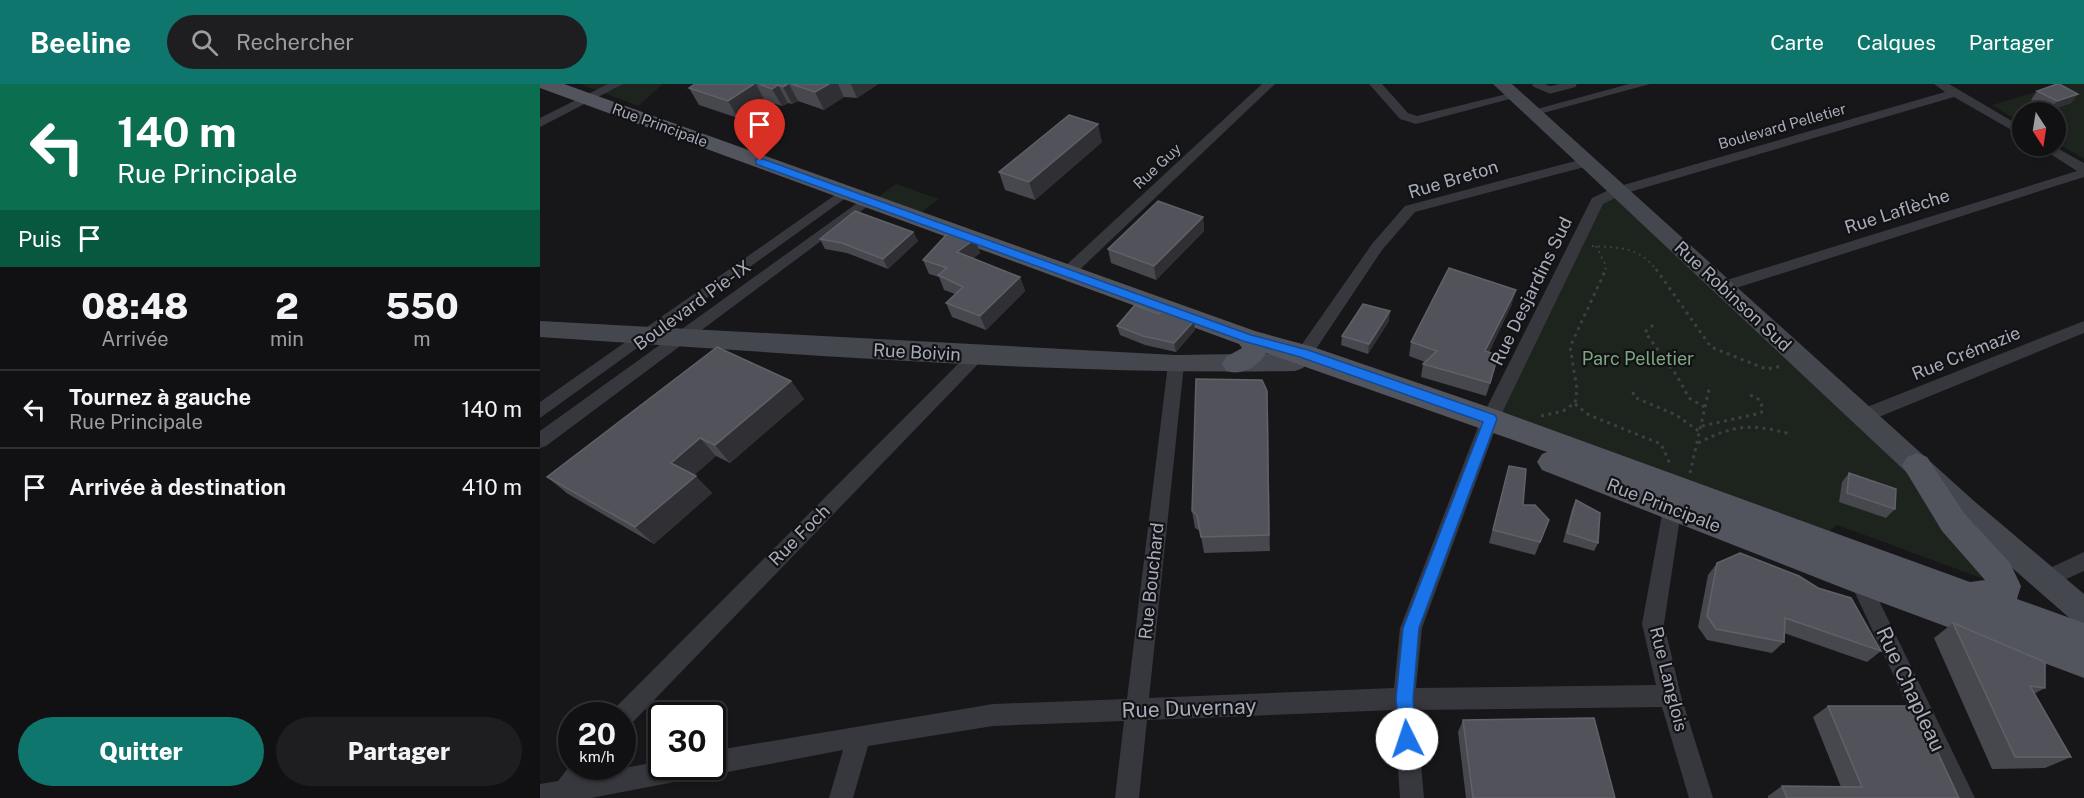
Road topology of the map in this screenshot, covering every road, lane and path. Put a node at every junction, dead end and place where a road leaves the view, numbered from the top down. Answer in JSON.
{"nodes":[{"id":1,"x":546,"y":84,"type":"edge"},
{"id":2,"x":617,"y":84,"type":"edge"},
{"id":3,"x":1269,"y":84,"type":"edge"},
{"id":4,"x":1375,"y":84,"type":"edge"},
{"id":5,"x":1536,"y":84,"type":"edge"},
{"id":6,"x":1574,"y":84,"type":"edge"},
{"id":7,"x":1639,"y":84,"type":"edge"},
{"id":8,"x":1940,"y":84,"type":"edge"},
{"id":9,"x":1508,"y":90,"type":"edge"},
{"id":10,"x":1955,"y":93,"type":"junction"},
{"id":11,"x":589,"y":100,"type":"junction"},
{"id":12,"x":1532,"y":112,"type":"junction"},
{"id":13,"x":540,"y":123,"type":"edge"},
{"id":14,"x":2012,"y":126,"type":"edge"},
{"id":15,"x":2060,"y":156,"type":"edge"},
{"id":16,"x":1587,"y":162,"type":"junction"},
{"id":17,"x":2084,"y":171,"type":"edge"},
{"id":18,"x":1618,"y":191,"type":"junction"},
{"id":19,"x":845,"y":192,"type":"junction"},
{"id":20,"x":867,"y":200,"type":"junction"},
{"id":21,"x":766,"y":248,"type":"junction"},
{"id":22,"x":789,"y":257,"type":"junction"},
{"id":23,"x":1067,"y":273,"type":"junction"},
{"id":24,"x":1722,"y":287,"type":"junction"},
{"id":25,"x":1653,"y":325,"type":"dead end"},
{"id":26,"x":2084,"y":327,"type":"edge"},
{"id":27,"x":540,"y":329,"type":"edge"},
{"id":28,"x":645,"y":336,"type":"junction"},
{"id":29,"x":680,"y":338,"type":"junction"},
{"id":30,"x":1248,"y":338,"type":"junction"},
{"id":31,"x":977,"y":355,"type":"junction"},
{"id":32,"x":1299,"y":358,"type":"junction"},
{"id":33,"x":1802,"y":359,"type":"junction"},
{"id":34,"x":1176,"y":364,"type":"junction"},
{"id":35,"x":1235,"y":364,"type":"junction"},
{"id":36,"x":1710,"y":385,"type":"dead end"},
{"id":37,"x":1633,"y":392,"type":"dead end"},
{"id":38,"x":1746,"y":393,"type":"dead end"},
{"id":39,"x":1575,"y":404,"type":"junction"},
{"id":40,"x":1706,"y":408,"type":"junction"},
{"id":41,"x":540,"y":411,"type":"edge"},
{"id":42,"x":1863,"y":416,"type":"junction"},
{"id":43,"x":1539,"y":417,"type":"dead end"},
{"id":44,"x":1702,"y":426,"type":"junction"},
{"id":45,"x":1487,"y":428,"type":"junction"},
{"id":46,"x":1700,"y":432,"type":"junction"},
{"id":47,"x":1790,"y":434,"type":"dead end"},
{"id":48,"x":542,"y":437,"type":"edge"},
{"id":49,"x":1698,"y":442,"type":"junction"},
{"id":50,"x":1917,"y":465,"type":"junction"},
{"id":51,"x":1673,"y":487,"type":"junction"},
{"id":52,"x":1964,"y":509,"type":"junction"},
{"id":53,"x":2084,"y":561,"type":"edge"},
{"id":54,"x":1859,"y":580,"type":"junction"},
{"id":55,"x":2044,"y":580,"type":"junction"},
{"id":56,"x":1969,"y":596,"type":"junction"},
{"id":57,"x":2084,"y":612,"type":"edge"},
{"id":58,"x":2084,"y":627,"type":"edge"},
{"id":59,"x":2084,"y":639,"type":"edge"},
{"id":60,"x":2084,"y":662,"type":"edge"},
{"id":61,"x":1670,"y":696,"type":"junction"},
{"id":62,"x":1404,"y":699,"type":"junction"},
{"id":63,"x":636,"y":703,"type":"edge"},
{"id":64,"x":1137,"y":710,"type":"junction"},
{"id":65,"x":859,"y":736,"type":"junction"},
{"id":66,"x":726,"y":760,"type":"edge"},
{"id":67,"x":648,"y":776,"type":"edge"},
{"id":68,"x":574,"y":780,"type":"edge"},
{"id":69,"x":563,"y":794,"type":"edge"},
{"id":70,"x":540,"y":795,"type":"edge"},
{"id":71,"x":841,"y":798,"type":"edge"},
{"id":72,"x":1127,"y":798,"type":"edge"},
{"id":73,"x":1412,"y":798,"type":"edge"},
{"id":74,"x":1701,"y":798,"type":"edge"},
{"id":75,"x":1963,"y":798,"type":"edge"}],
"edges":[{"from":1,"to":11,"type":"main road","name":"Rue Principale"},
{"from":2,"to":11,"type":"street"},
{"from":3,"to":23,"type":"street","name":"Rue Guy"},
{"from":4,"to":9,"type":"street"},
{"from":5,"to":6,"type":"lane"},
{"from":7,"to":12,"type":"street"},
{"from":8,"to":10,"type":"street"},
{"from":9,"to":12,"type":"street","name":"Rue Robinson Sud"},
{"from":10,"to":14,"type":"street"},
{"from":10,"to":18,"type":"street","name":"Boulevard Pelletier"},
{"from":11,"to":13,"type":"street"},
{"from":11,"to":19,"type":"main road","name":"Rue Principale"},
{"from":12,"to":16,"type":"street","name":"Rue Robinson Sud"},
{"from":15,"to":17,"type":"street"},
{"from":16,"to":18,"type":"street","name":"Rue Robinson Sud"},
{"from":16,"to":32,"type":"street","name":"Rue Breton"},
{"from":17,"to":24,"type":"street","name":"Rue Laflèche"},
{"from":18,"to":24,"type":"street","name":"Rue Robinson Sud"},
{"from":18,"to":45,"type":"street","name":"Rue Desjardins Sud"},
{"from":19,"to":20,"type":"main road","name":"Rue Principale"},
{"from":19,"to":21,"type":"street","name":"Boulevard Pie-IX"},
{"from":20,"to":22,"type":"street","name":"Boulevard Pie-IX"},
{"from":20,"to":23,"type":"main road","name":"Rue Principale"},
{"from":21,"to":22,"type":"street"},
{"from":21,"to":28,"type":"street","name":"Boulevard Pie-IX"},
{"from":22,"to":29,"type":"street","name":"Boulevard Pie-IX"},
{"from":23,"to":30,"type":"main road","name":"Rue Principale"},
{"from":24,"to":33,"type":"street","name":"Rue Robinson Sud"},
{"from":25,"to":40,"type":"path"},
{"from":26,"to":42,"type":"street","name":"Rue Crémazie"},
{"from":27,"to":28,"type":"street","name":"Rue Boivin"},
{"from":28,"to":29,"type":"street","name":"Rue Boivin"},
{"from":28,"to":41,"type":"street","name":"Boulevard Pie-IX"},
{"from":29,"to":31,"type":"street","name":"Rue Boivin"},
{"from":29,"to":48,"type":"street","name":"Boulevard Pie-IX"},
{"from":30,"to":32,"type":"main road","name":"Rue Principale"},
{"from":30,"to":35,"type":"main road"},
{"from":31,"to":34,"type":"street","name":"Rue Boivin"},
{"from":31,"to":63,"type":"street","name":"Rue Foch"},
{"from":32,"to":35,"type":"street","name":"Rue Boivin"},
{"from":32,"to":45,"type":"main road","name":"Rue Principale"},
{"from":33,"to":39,"type":"path"},
{"from":33,"to":42,"type":"street","name":"Rue Robinson Sud"},
{"from":34,"to":35,"type":"street","name":"Rue Boivin"},
{"from":34,"to":64,"type":"street","name":"Rue Bouchard"},
{"from":36,"to":40,"type":"path"},
{"from":37,"to":46,"type":"path"},
{"from":38,"to":44,"type":"path"},
{"from":39,"to":43,"type":"path"},
{"from":39,"to":51,"type":"path"},
{"from":40,"to":44,"type":"path"},
{"from":42,"to":50,"type":"street","name":"Rue Robinson Sud"},
{"from":44,"to":46,"type":"path"},
{"from":45,"to":51,"type":"main road","name":"Rue Principale"},
{"from":45,"to":62,"type":"street","name":"Rue Desjardins Sud"},
{"from":46,"to":49,"type":"path"},
{"from":47,"to":49,"type":"path"},
{"from":49,"to":51,"type":"path"},
{"from":50,"to":52,"type":"street","name":"Rue Robinson Sud"},
{"from":50,"to":56,"type":"main road"},
{"from":51,"to":54,"type":"main road","name":"Rue Principale"},
{"from":51,"to":56,"type":"main road","name":"Rue Principale"},
{"from":51,"to":61,"type":"street","name":"Rue Langlois"},
{"from":52,"to":55,"type":"street","name":"Rue Robinson Sud"},
{"from":52,"to":58,"type":"street","name":"Rue Robinson Sud"},
{"from":53,"to":55,"type":"street"},
{"from":54,"to":60,"type":"main road","name":"Rue Principale"},
{"from":54,"to":75,"type":"street","name":"Rue Chapleau"},
{"from":55,"to":57,"type":"street","name":"Rue Robinson Sud"},
{"from":56,"to":59,"type":"main road","name":"Rue Principale"},
{"from":61,"to":62,"type":"street","name":"Rue Duvernay"},
{"from":61,"to":74,"type":"street","name":"Rue Langlois"},
{"from":62,"to":64,"type":"street","name":"Rue Duvernay"},
{"from":62,"to":73,"type":"street","name":"Rue Desjardins Sud"},
{"from":64,"to":65,"type":"street","name":"Rue Duvernay"},
{"from":64,"to":72,"type":"street","name":"Rue Bouchard"},
{"from":65,"to":66,"type":"street","name":"Rue Duvernay"},
{"from":65,"to":71,"type":"street"},
{"from":67,"to":69,"type":"street"},
{"from":68,"to":69,"type":"street"},
{"from":69,"to":70,"type":"street"}]}
